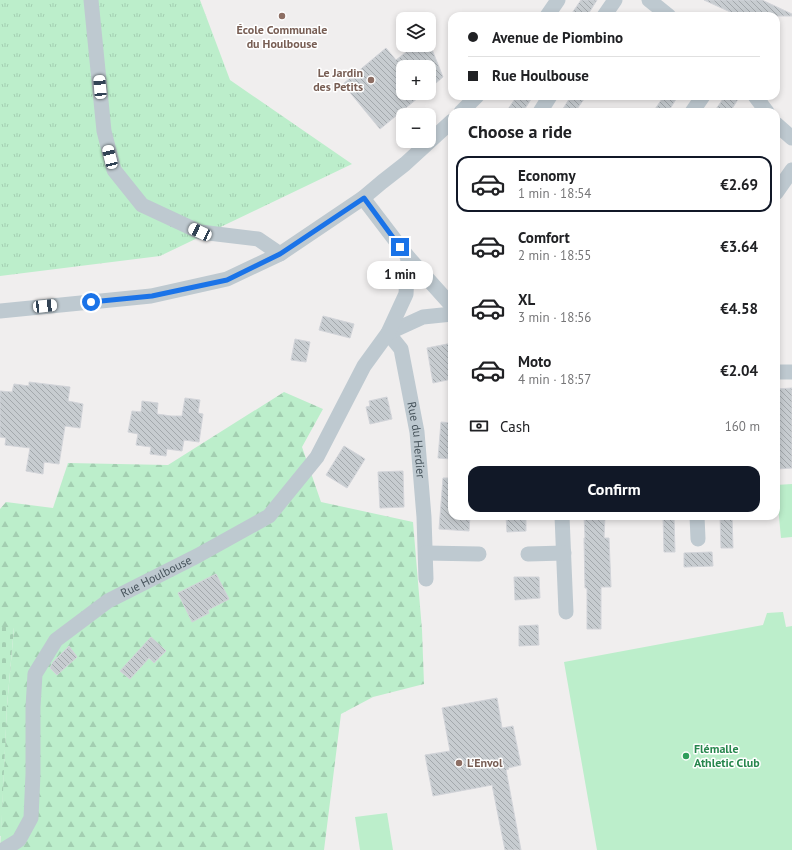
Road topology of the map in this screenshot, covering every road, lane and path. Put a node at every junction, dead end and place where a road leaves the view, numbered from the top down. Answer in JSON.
{"nodes":[{"id":1,"x":91,"y":0,"type":"edge"},
{"id":2,"x":558,"y":0,"type":"edge"},
{"id":3,"x":615,"y":0,"type":"edge"},
{"id":4,"x":649,"y":0,"type":"edge"},
{"id":5,"x":550,"y":12,"type":"edge"},
{"id":6,"x":607,"y":12,"type":"edge"},
{"id":7,"x":664,"y":12,"type":"edge"},
{"id":8,"x":473,"y":100,"type":"edge"},
{"id":9,"x":465,"y":108,"type":"edge"},
{"id":10,"x":448,"y":125,"type":"edge"},
{"id":11,"x":780,"y":128,"type":"edge"},
{"id":12,"x":792,"y":138,"type":"edge"},
{"id":13,"x":792,"y":170,"type":"edge"},
{"id":14,"x":780,"y":187,"type":"edge"},
{"id":15,"x":364,"y":198,"type":"junction"},
{"id":16,"x":280,"y":254,"type":"junction"},
{"id":17,"x":408,"y":257,"type":"junction"},
{"id":18,"x":448,"y":302,"type":"edge"},
{"id":19,"x":0,"y":311,"type":"edge"},
{"id":20,"x":448,"y":314,"type":"edge"},
{"id":21,"x":388,"y":333,"type":"junction"},
{"id":22,"x":780,"y":372,"type":"edge"},
{"id":23,"x":792,"y":372,"type":"edge"},
{"id":24,"x":562,"y":520,"type":"edge"},
{"id":25,"x":697,"y":520,"type":"edge"},
{"id":26,"x":698,"y":539,"type":"dead end"},
{"id":27,"x":426,"y":553,"type":"junction"},
{"id":28,"x":564,"y":553,"type":"junction"},
{"id":29,"x":479,"y":554,"type":"dead end"},
{"id":30,"x":528,"y":554,"type":"dead end"},
{"id":31,"x":426,"y":579,"type":"dead end"},
{"id":32,"x":566,"y":612,"type":"dead end"},
{"id":33,"x":3,"y":850,"type":"edge"}],
"edges":[{"from":1,"to":16,"type":"street"},
{"from":2,"to":5,"type":"street"},
{"from":3,"to":6,"type":"street"},
{"from":4,"to":7,"type":"street"},
{"from":8,"to":9,"type":"street"},
{"from":10,"to":15,"type":"street"},
{"from":11,"to":12,"type":"street"},
{"from":13,"to":14,"type":"street"},
{"from":15,"to":16,"type":"street"},
{"from":15,"to":17,"type":"street"},
{"from":16,"to":19,"type":"street"},
{"from":17,"to":18,"type":"street"},
{"from":17,"to":21,"type":"street","name":"Rue Houlbouse"},
{"from":20,"to":21,"type":"street","name":"Rue Houlbouse"},
{"from":21,"to":27,"type":"street","name":"Rue du Herdier"},
{"from":21,"to":33,"type":"street","name":"Rue Houlbouse"},
{"from":22,"to":23,"type":"street"},
{"from":24,"to":28,"type":"street"},
{"from":25,"to":26,"type":"street"},
{"from":27,"to":29,"type":"street"},
{"from":27,"to":31,"type":"street","name":"Rue du Herdier"},
{"from":28,"to":30,"type":"street"},
{"from":28,"to":32,"type":"street"}]}
